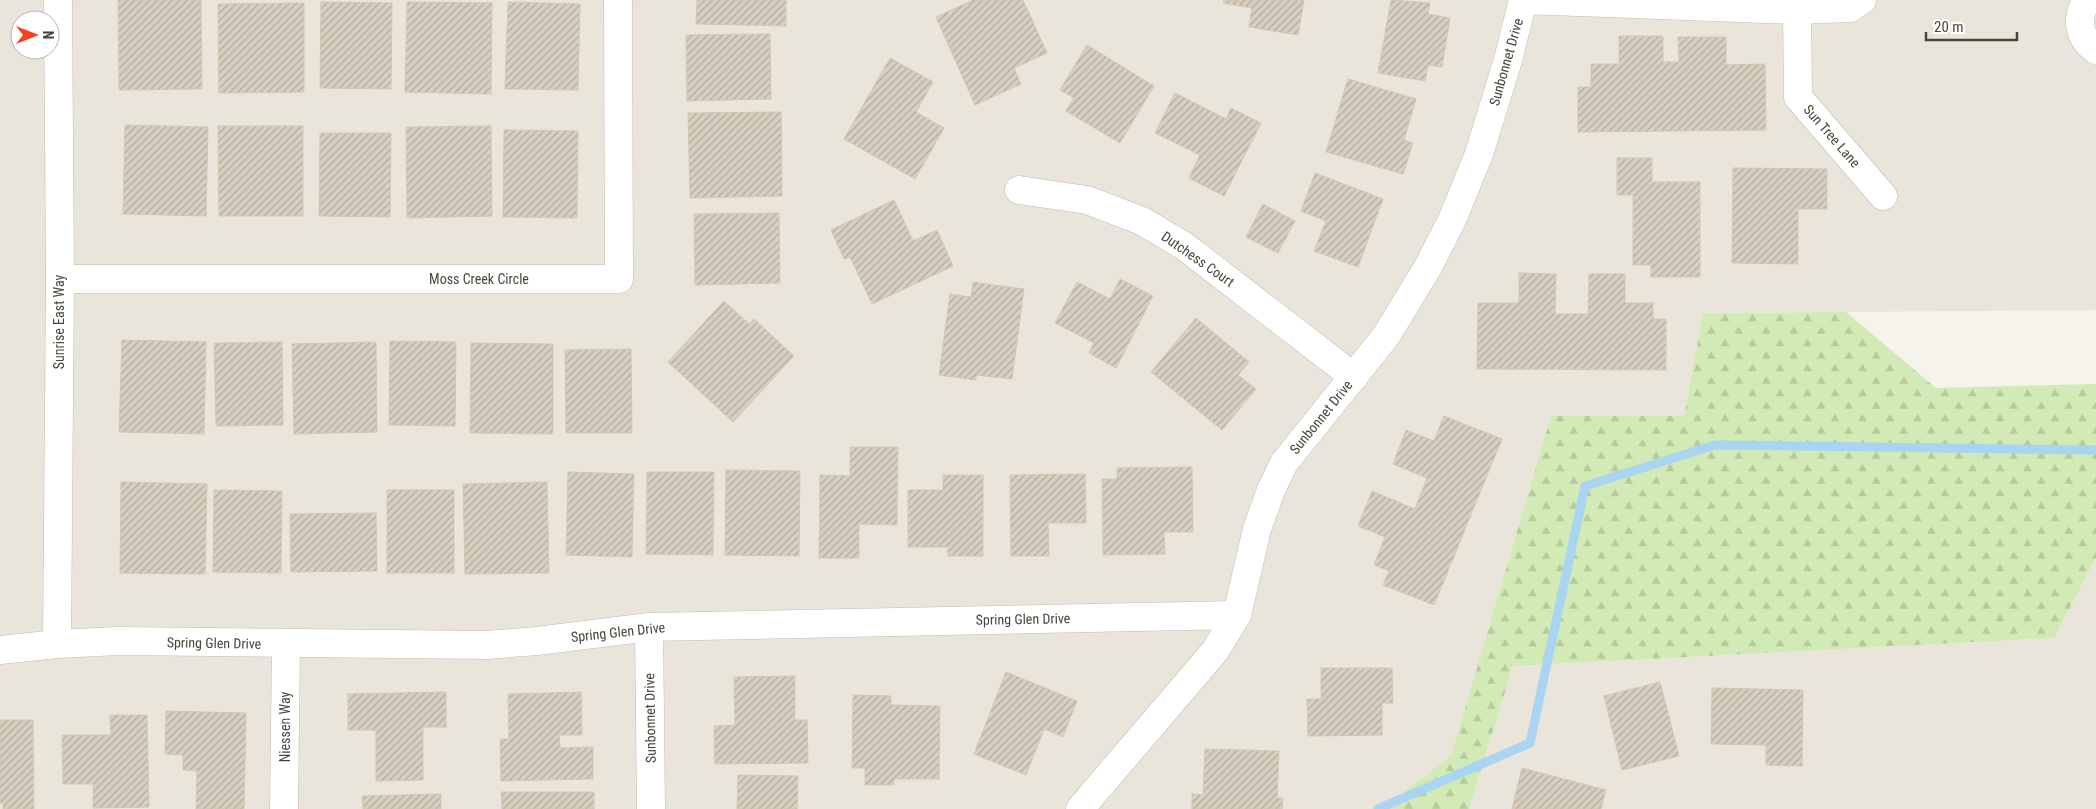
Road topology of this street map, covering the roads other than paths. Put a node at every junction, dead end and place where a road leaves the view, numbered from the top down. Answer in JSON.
{"nodes":[{"id":1,"x":58,"y":0,"type":"edge"},
{"id":2,"x":618,"y":0,"type":"edge"},
{"id":3,"x":1524,"y":0,"type":"edge"},
{"id":4,"x":1862,"y":0,"type":"edge"},
{"id":5,"x":2088,"y":0,"type":"edge"},
{"id":6,"x":1797,"y":10,"type":"junction"},
{"id":7,"x":2096,"y":50,"type":"edge"},
{"id":8,"x":1018,"y":190,"type":"dead end"},
{"id":9,"x":1883,"y":196,"type":"dead end"},
{"id":10,"x":60,"y":279,"type":"junction"},
{"id":11,"x":1354,"y":377,"type":"junction"},
{"id":12,"x":1237,"y":614,"type":"junction"},
{"id":13,"x":648,"y":627,"type":"junction"},
{"id":14,"x":56,"y":644,"type":"junction"},
{"id":15,"x":286,"y":644,"type":"junction"},
{"id":16,"x":0,"y":650,"type":"edge"},
{"id":17,"x":284,"y":809,"type":"edge"},
{"id":18,"x":651,"y":809,"type":"edge"},
{"id":19,"x":1080,"y":809,"type":"edge"}],
"edges":[{"from":1,"to":10,"type":"street","name":"Sunrise East Way"},
{"from":2,"to":10,"type":"street","name":"Moss Creek Circle"},
{"from":3,"to":6,"type":"street"},
{"from":3,"to":11,"type":"street","name":"Sunbonnet Drive"},
{"from":4,"to":6,"type":"street"},
{"from":5,"to":7,"type":"street"},
{"from":6,"to":9,"type":"street","name":"Sun Tree Lane"},
{"from":8,"to":11,"type":"street","name":"Dutchess Court"},
{"from":10,"to":14,"type":"street","name":"Sunrise East Way"},
{"from":11,"to":12,"type":"street","name":"Sunbonnet Drive"},
{"from":12,"to":13,"type":"street","name":"Spring Glen Drive"},
{"from":12,"to":19,"type":"street","name":"Sunbonnet Drive"},
{"from":13,"to":15,"type":"street","name":"Spring Glen Drive"},
{"from":13,"to":18,"type":"street","name":"Sunbonnet Drive"},
{"from":14,"to":15,"type":"street","name":"Spring Glen Drive"},
{"from":14,"to":16,"type":"street","name":"Spring Glen Drive"},
{"from":15,"to":17,"type":"street","name":"Niessen Way"}]}
